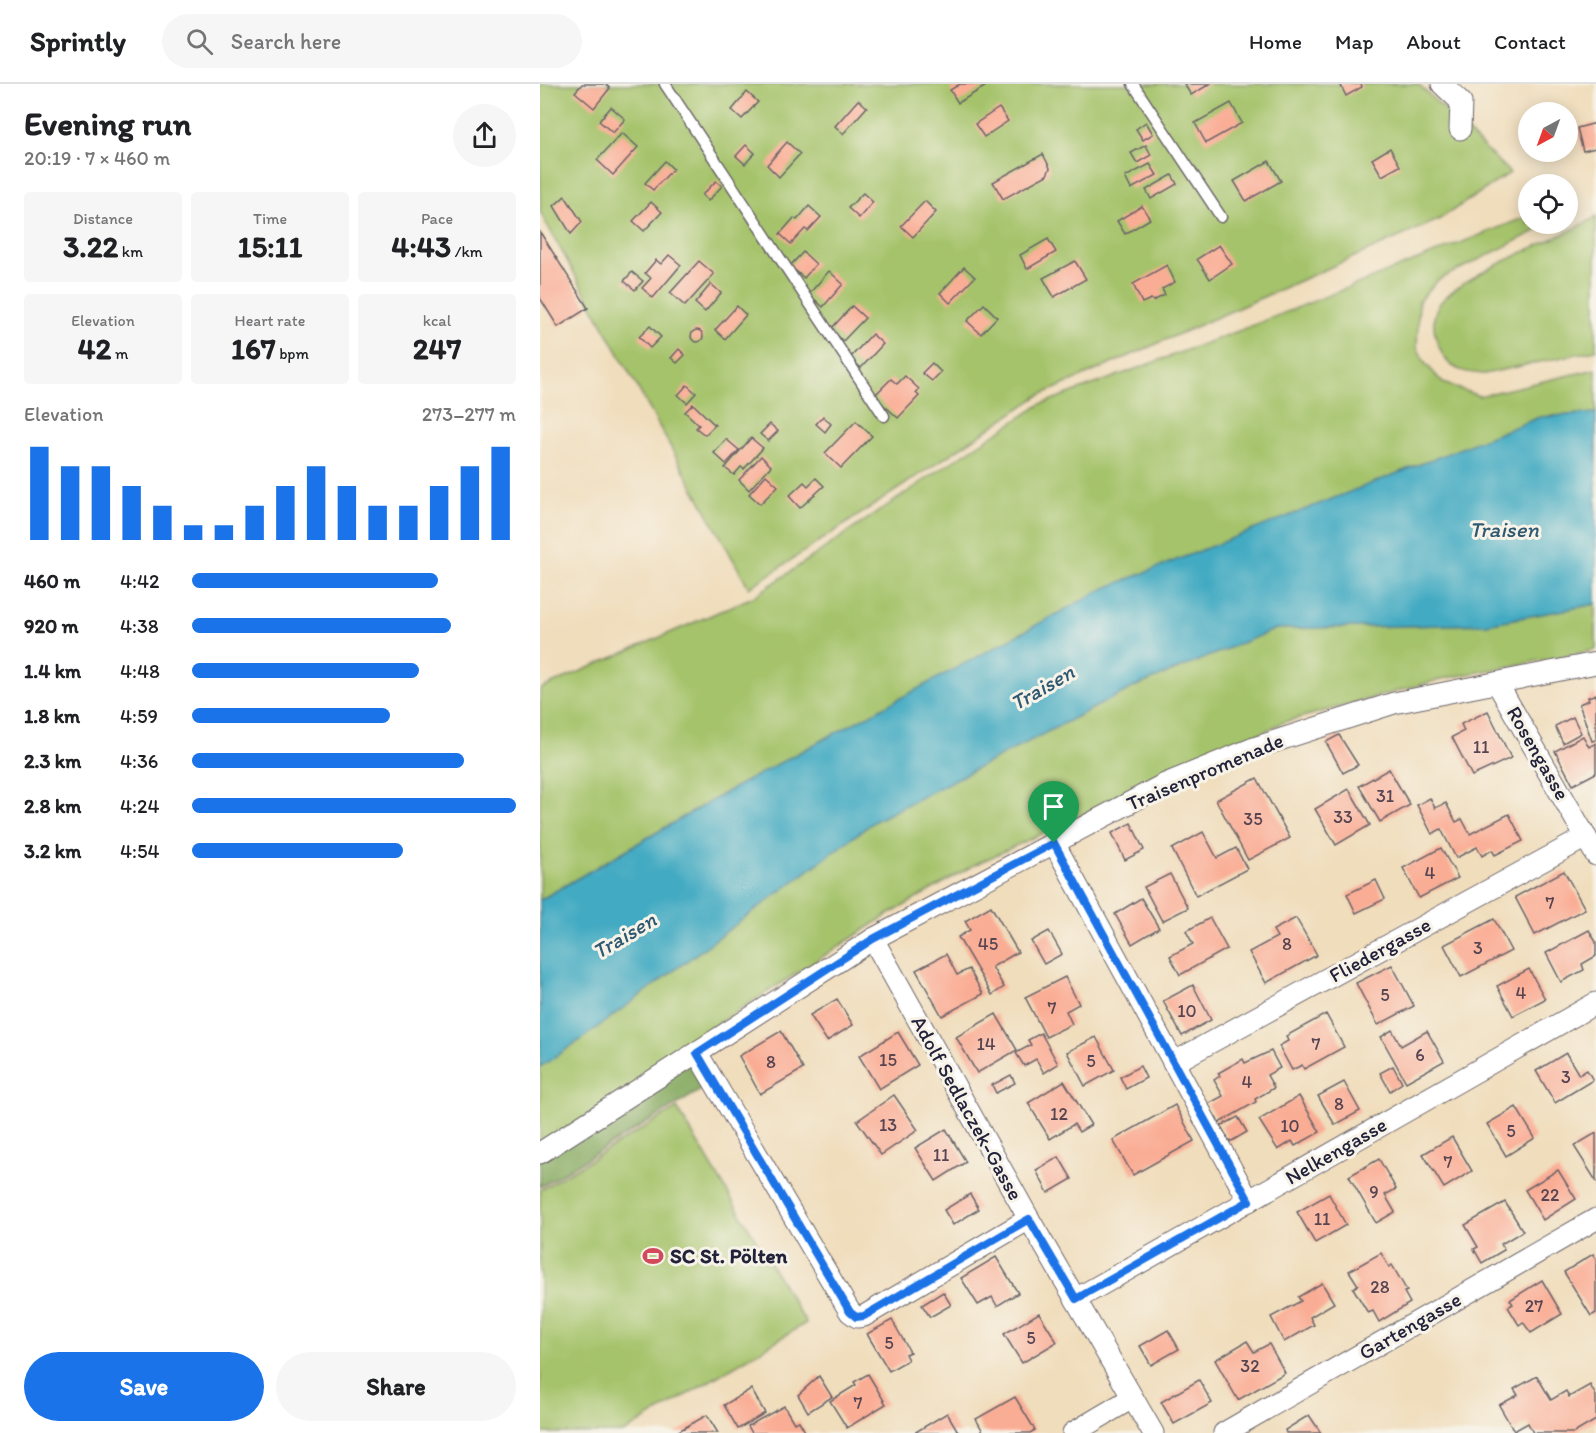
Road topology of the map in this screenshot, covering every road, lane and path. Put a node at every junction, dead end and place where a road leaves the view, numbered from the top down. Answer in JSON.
{"nodes":[{"id":1,"x":665,"y":84,"type":"edge"},
{"id":2,"x":1133,"y":84,"type":"edge"},
{"id":3,"x":1442,"y":84,"type":"edge"},
{"id":4,"x":1460,"y":129,"type":"dead end"},
{"id":5,"x":1221,"y":217,"type":"dead end"},
{"id":6,"x":884,"y":416,"type":"dead end"},
{"id":7,"x":1596,"y":663,"type":"edge"},
{"id":8,"x":1497,"y":683,"type":"junction"},
{"id":9,"x":1054,"y":843,"type":"junction"},
{"id":10,"x":1591,"y":846,"type":"edge"},
{"id":11,"x":873,"y":939,"type":"junction"},
{"id":12,"x":1596,"y":1003,"type":"edge"},
{"id":13,"x":697,"y":1053,"type":"junction"},
{"id":14,"x":1173,"y":1063,"type":"junction"},
{"id":15,"x":540,"y":1153,"type":"edge"},
{"id":16,"x":1249,"y":1201,"type":"junction"},
{"id":17,"x":1029,"y":1219,"type":"junction"},
{"id":18,"x":1596,"y":1219,"type":"edge"},
{"id":19,"x":1076,"y":1299,"type":"junction"},
{"id":20,"x":1132,"y":1398,"type":"junction"},
{"id":21,"x":1073,"y":1433,"type":"edge"},
{"id":22,"x":1153,"y":1433,"type":"edge"},
{"id":23,"x":1224,"y":1433,"type":"edge"}],
"edges":[{"from":1,"to":6,"type":"lane"},
{"from":2,"to":5,"type":"lane"},
{"from":3,"to":4,"type":"street"},
{"from":7,"to":8,"type":"street","name":"Traisenpromenade"},
{"from":8,"to":9,"type":"street","name":"Traisenpromenade"},
{"from":8,"to":10,"type":"street","name":"Rosengasse"},
{"from":9,"to":11,"type":"street","name":"Traisenpromenade"},
{"from":9,"to":14,"type":"street"},
{"from":10,"to":14,"type":"street","name":"Fliedergasse"},
{"from":11,"to":13,"type":"street","name":"Traisenpromenade"},
{"from":11,"to":17,"type":"street","name":"Adolf Sedlaczek-Gasse"},
{"from":12,"to":16,"type":"street","name":"Nelkengasse"},
{"from":13,"to":15,"type":"street","name":"Traisenpromenade"},
{"from":13,"to":17,"type":"street"},
{"from":14,"to":16,"type":"street"},
{"from":16,"to":19,"type":"street","name":"Nelkengasse"},
{"from":17,"to":19,"type":"street","name":"Adolf Sedlaczek-Gasse"},
{"from":18,"to":23,"type":"street","name":"Gartengasse"},
{"from":19,"to":20,"type":"street","name":"Adolf Sedlaczek-Gasse"},
{"from":20,"to":21,"type":"street"},
{"from":20,"to":22,"type":"street","name":"Adolf Sedlaczek-Gasse"}]}
